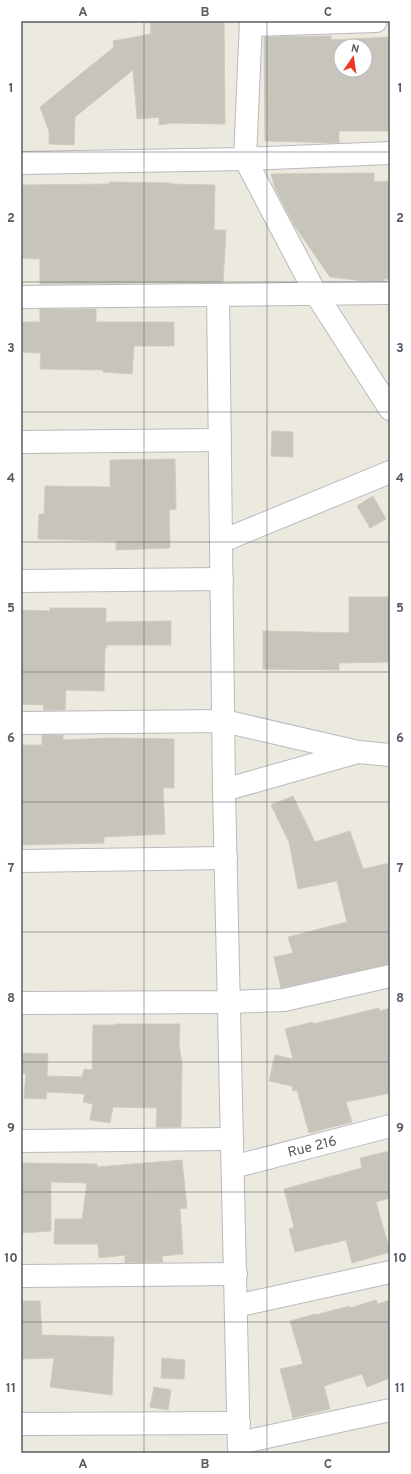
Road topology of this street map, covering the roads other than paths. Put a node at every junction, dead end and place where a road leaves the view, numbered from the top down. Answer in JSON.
{"nodes":[{"id":1,"x":376,"y":21,"type":"edge"},
{"id":2,"x":251,"y":23,"type":"edge"},
{"id":3,"x":390,"y":153,"type":"edge"},
{"id":4,"x":245,"y":159,"type":"junction"},
{"id":5,"x":21,"y":163,"type":"edge"},
{"id":6,"x":316,"y":294,"type":"junction"},
{"id":7,"x":390,"y":294,"type":"edge"},
{"id":8,"x":218,"y":295,"type":"junction"},
{"id":9,"x":21,"y":297,"type":"edge"},
{"id":10,"x":390,"y":409,"type":"edge"},
{"id":11,"x":220,"y":440,"type":"junction"},
{"id":12,"x":21,"y":442,"type":"edge"},
{"id":13,"x":390,"y":472,"type":"edge"},
{"id":14,"x":222,"y":541,"type":"junction"},
{"id":15,"x":222,"y":579,"type":"junction"},
{"id":16,"x":21,"y":581,"type":"edge"},
{"id":17,"x":224,"y":721,"type":"junction"},
{"id":18,"x":21,"y":724,"type":"edge"},
{"id":19,"x":358,"y":752,"type":"junction"},
{"id":20,"x":390,"y":755,"type":"edge"},
{"id":21,"x":224,"y":790,"type":"junction"},
{"id":22,"x":226,"y":858,"type":"junction"},
{"id":23,"x":21,"y":861,"type":"edge"},
{"id":24,"x":390,"y":976,"type":"edge"},
{"id":25,"x":230,"y":1002,"type":"junction"},
{"id":26,"x":21,"y":1003,"type":"edge"},
{"id":27,"x":390,"y":1126,"type":"edge"},
{"id":28,"x":232,"y":1139,"type":"junction"},
{"id":29,"x":21,"y":1141,"type":"edge"},
{"id":30,"x":233,"y":1167,"type":"junction"},
{"id":31,"x":390,"y":1272,"type":"edge"},
{"id":32,"x":236,"y":1274,"type":"junction"},
{"id":33,"x":21,"y":1276,"type":"edge"},
{"id":34,"x":236,"y":1306,"type":"junction"},
{"id":35,"x":390,"y":1410,"type":"edge"},
{"id":36,"x":21,"y":1424,"type":"edge"},
{"id":37,"x":239,"y":1439,"type":"edge"}],
"edges":[{"from":1,"to":2,"type":"street"},
{"from":2,"to":4,"type":"street"},
{"from":3,"to":4,"type":"street"},
{"from":4,"to":5,"type":"street"},
{"from":4,"to":6,"type":"street"},
{"from":6,"to":7,"type":"street"},
{"from":6,"to":8,"type":"street"},
{"from":6,"to":10,"type":"street"},
{"from":8,"to":9,"type":"street"},
{"from":8,"to":11,"type":"street"},
{"from":11,"to":12,"type":"street"},
{"from":11,"to":14,"type":"street"},
{"from":13,"to":14,"type":"street"},
{"from":14,"to":15,"type":"street"},
{"from":15,"to":16,"type":"street"},
{"from":15,"to":17,"type":"street"},
{"from":17,"to":18,"type":"street"},
{"from":17,"to":19,"type":"street"},
{"from":17,"to":21,"type":"street"},
{"from":19,"to":20,"type":"street"},
{"from":19,"to":21,"type":"street"},
{"from":21,"to":22,"type":"street"},
{"from":22,"to":23,"type":"street"},
{"from":22,"to":25,"type":"street"},
{"from":24,"to":25,"type":"street"},
{"from":25,"to":26,"type":"street"},
{"from":25,"to":28,"type":"street"},
{"from":27,"to":30,"type":"street","name":"Rue 216"},
{"from":28,"to":29,"type":"street"},
{"from":28,"to":30,"type":"street"},
{"from":30,"to":32,"type":"street"},
{"from":31,"to":34,"type":"street"},
{"from":32,"to":33,"type":"street"},
{"from":32,"to":34,"type":"street"},
{"from":34,"to":37,"type":"street"},
{"from":35,"to":37,"type":"street"},
{"from":36,"to":37,"type":"street"}]}
